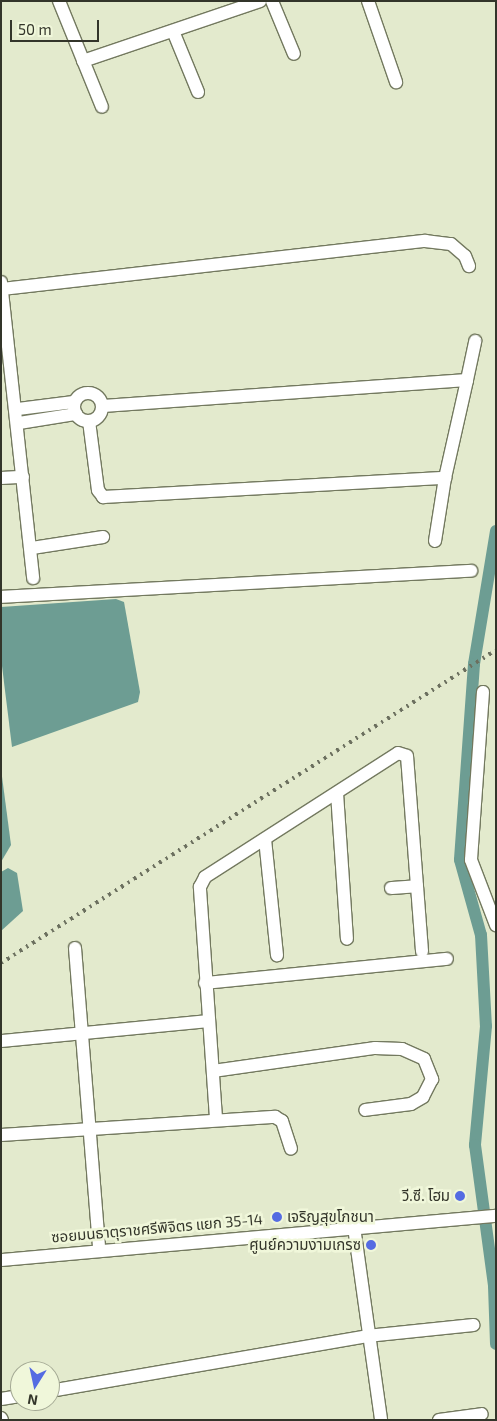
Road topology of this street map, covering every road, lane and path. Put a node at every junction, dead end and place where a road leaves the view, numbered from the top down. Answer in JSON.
{"nodes":[{"id":1,"x":59,"y":1,"type":"edge"},
{"id":2,"x":260,"y":1,"type":"edge"},
{"id":3,"x":272,"y":1,"type":"edge"},
{"id":4,"x":368,"y":1,"type":"edge"},
{"id":5,"x":173,"y":31,"type":"junction"},
{"id":6,"x":294,"y":54,"type":"dead end"},
{"id":7,"x":83,"y":61,"type":"junction"},
{"id":8,"x":396,"y":82,"type":"dead end"},
{"id":9,"x":198,"y":92,"type":"dead end"},
{"id":10,"x":102,"y":107,"type":"dead end"},
{"id":11,"x":469,"y":266,"type":"dead end"},
{"id":12,"x":2,"y":285,"type":"edge"},
{"id":13,"x":475,"y":341,"type":"dead end"},
{"id":14,"x":467,"y":380,"type":"junction"},
{"id":15,"x":103,"y":406,"type":"junction"},
{"id":16,"x":75,"y":408,"type":"junction"},
{"id":17,"x":18,"y":409,"type":"junction"},
{"id":18,"x":89,"y":421,"type":"junction"},
{"id":19,"x":19,"y":423,"type":"junction"},
{"id":20,"x":23,"y":477,"type":"junction"},
{"id":21,"x":1,"y":478,"type":"edge"},
{"id":22,"x":446,"y":478,"type":"junction"},
{"id":23,"x":103,"y":537,"type":"dead end"},
{"id":24,"x":435,"y":541,"type":"dead end"},
{"id":25,"x":32,"y":548,"type":"junction"},
{"id":26,"x":471,"y":571,"type":"dead end"},
{"id":27,"x":33,"y":578,"type":"dead end"},
{"id":28,"x":1,"y":597,"type":"edge"},
{"id":29,"x":483,"y":692,"type":"dead end"},
{"id":30,"x":337,"y":793,"type":"junction"},
{"id":31,"x":265,"y":839,"type":"junction"},
{"id":32,"x":417,"y":886,"type":"junction"},
{"id":33,"x":391,"y":888,"type":"dead end"},
{"id":34,"x":496,"y":925,"type":"edge"},
{"id":35,"x":348,"y":939,"type":"dead end"},
{"id":36,"x":75,"y":948,"type":"dead end"},
{"id":37,"x":422,"y":951,"type":"dead end"},
{"id":38,"x":277,"y":955,"type":"dead end"},
{"id":39,"x":447,"y":959,"type":"dead end"},
{"id":40,"x":205,"y":982,"type":"junction"},
{"id":41,"x":208,"y":1021,"type":"junction"},
{"id":42,"x":81,"y":1031,"type":"junction"},
{"id":43,"x":1,"y":1041,"type":"edge"},
{"id":44,"x":213,"y":1071,"type":"junction"},
{"id":45,"x":365,"y":1110,"type":"dead end"},
{"id":46,"x":216,"y":1118,"type":"junction"},
{"id":47,"x":89,"y":1128,"type":"junction"},
{"id":48,"x":1,"y":1135,"type":"edge"},
{"id":49,"x":291,"y":1149,"type":"dead end"},
{"id":50,"x":496,"y":1216,"type":"edge"},
{"id":51,"x":354,"y":1227,"type":"junction"},
{"id":52,"x":99,"y":1249,"type":"junction"},
{"id":53,"x":1,"y":1260,"type":"edge"},
{"id":54,"x":473,"y":1325,"type":"dead end"},
{"id":55,"x":367,"y":1336,"type":"junction"},
{"id":56,"x":60,"y":1389,"type":"edge"},
{"id":57,"x":482,"y":1414,"type":"dead end"},
{"id":58,"x":381,"y":1420,"type":"edge"},
{"id":59,"x":440,"y":1420,"type":"edge"}],
"edges":[{"from":1,"to":7,"type":"street"},
{"from":2,"to":5,"type":"street"},
{"from":3,"to":6,"type":"street"},
{"from":4,"to":8,"type":"street"},
{"from":5,"to":7,"type":"street"},
{"from":5,"to":9,"type":"street"},
{"from":7,"to":10,"type":"street"},
{"from":11,"to":12,"type":"street"},
{"from":12,"to":17,"type":"street"},
{"from":13,"to":14,"type":"street"},
{"from":14,"to":15,"type":"street"},
{"from":14,"to":22,"type":"street"},
{"from":15,"to":16,"type":"street"},
{"from":15,"to":18,"type":"street"},
{"from":16,"to":17,"type":"street"},
{"from":16,"to":18,"type":"street"},
{"from":16,"to":19,"type":"street"},
{"from":17,"to":19,"type":"street"},
{"from":18,"to":22,"type":"street"},
{"from":19,"to":20,"type":"street"},
{"from":20,"to":21,"type":"street"},
{"from":20,"to":25,"type":"street"},
{"from":22,"to":24,"type":"street"},
{"from":23,"to":25,"type":"street"},
{"from":25,"to":27,"type":"street"},
{"from":26,"to":28,"type":"street"},
{"from":29,"to":34,"type":"street"},
{"from":30,"to":31,"type":"street"},
{"from":30,"to":32,"type":"street"},
{"from":30,"to":35,"type":"street"},
{"from":31,"to":38,"type":"street"},
{"from":31,"to":40,"type":"street"},
{"from":32,"to":33,"type":"street"},
{"from":32,"to":37,"type":"street"},
{"from":36,"to":42,"type":"street"},
{"from":39,"to":40,"type":"street"},
{"from":40,"to":41,"type":"street"},
{"from":41,"to":42,"type":"street"},
{"from":41,"to":44,"type":"street"},
{"from":42,"to":43,"type":"street"},
{"from":42,"to":47,"type":"street"},
{"from":44,"to":45,"type":"street"},
{"from":44,"to":46,"type":"street"},
{"from":46,"to":47,"type":"street"},
{"from":46,"to":49,"type":"street"},
{"from":47,"to":48,"type":"street"},
{"from":47,"to":52,"type":"street"},
{"from":50,"to":51,"type":"street","name":"ซอยมนธาตุราชศรีพิจิตร แยก 35-14"},
{"from":51,"to":52,"type":"street","name":"ซอยมนธาตุราชศรีพิจิตร แยก 35-14"},
{"from":51,"to":55,"type":"street"},
{"from":52,"to":53,"type":"street","name":"ซอยมนธาตุราชศรีพิจิตร แยก 35-14"},
{"from":54,"to":55,"type":"street"},
{"from":55,"to":56,"type":"street"},
{"from":55,"to":58,"type":"street"},
{"from":57,"to":59,"type":"street"}]}
